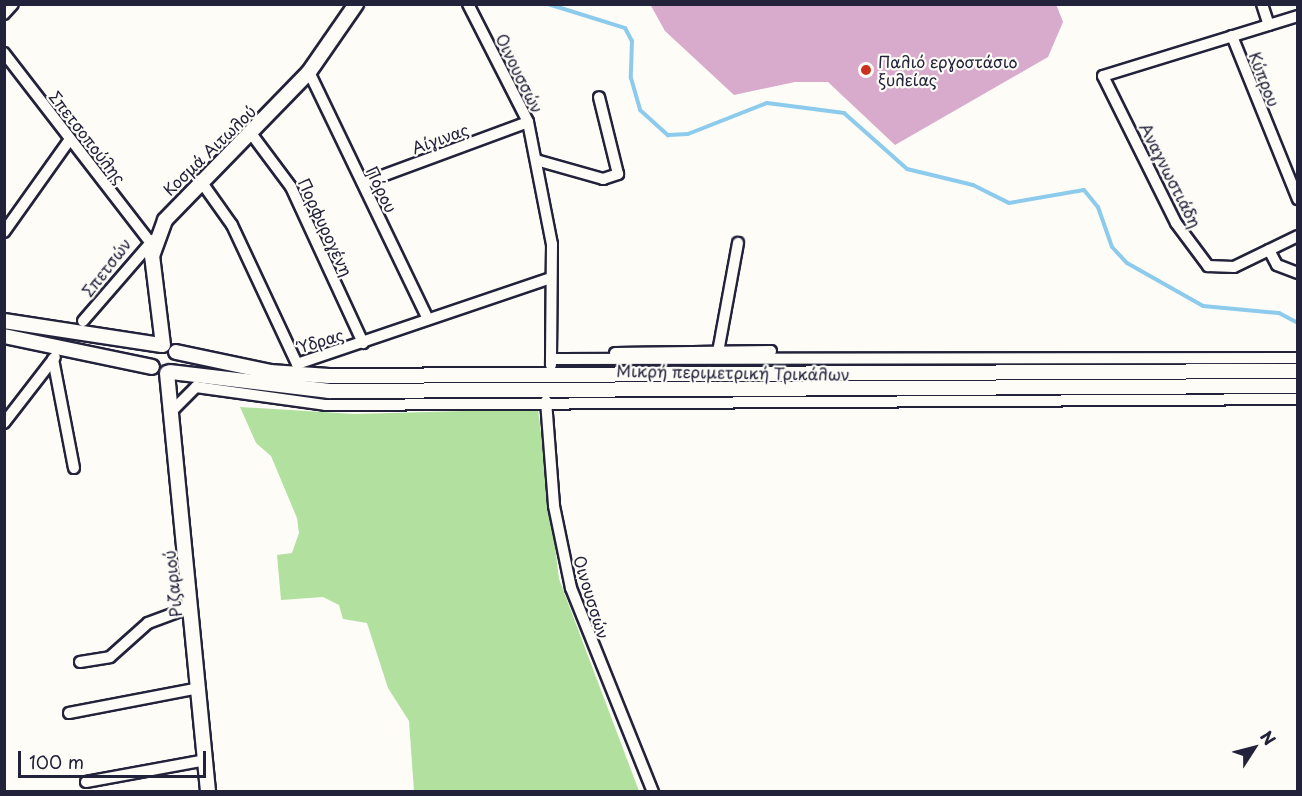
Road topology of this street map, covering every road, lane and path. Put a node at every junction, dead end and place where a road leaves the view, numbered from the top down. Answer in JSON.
{"nodes":[{"id":1,"x":13,"y":4,"type":"edge"},
{"id":2,"x":356,"y":4,"type":"edge"},
{"id":3,"x":468,"y":4,"type":"edge"},
{"id":4,"x":1262,"y":4,"type":"edge"},
{"id":5,"x":4,"y":15,"type":"edge"},
{"id":6,"x":1298,"y":16,"type":"edge"},
{"id":7,"x":1269,"y":26,"type":"junction"},
{"id":8,"x":1232,"y":36,"type":"junction"},
{"id":9,"x":4,"y":53,"type":"edge"},
{"id":10,"x":309,"y":72,"type":"junction"},
{"id":11,"x":599,"y":97,"type":"dead end"},
{"id":12,"x":528,"y":122,"type":"junction"},
{"id":13,"x":250,"y":132,"type":"junction"},
{"id":14,"x":70,"y":139,"type":"junction"},
{"id":15,"x":536,"y":160,"type":"junction"},
{"id":16,"x":200,"y":180,"type":"junction"},
{"id":17,"x":363,"y":183,"type":"junction"},
{"id":18,"x":1298,"y":199,"type":"edge"},
{"id":19,"x":9,"y":215,"type":"edge"},
{"id":20,"x":4,"y":231,"type":"edge"},
{"id":21,"x":1298,"y":236,"type":"edge"},
{"id":22,"x":153,"y":239,"type":"junction"},
{"id":23,"x":738,"y":243,"type":"dead end"},
{"id":24,"x":1269,"y":250,"type":"junction"},
{"id":25,"x":1298,"y":273,"type":"edge"},
{"id":26,"x":551,"y":278,"type":"junction"},
{"id":27,"x":428,"y":319,"type":"junction"},
{"id":28,"x":4,"y":321,"type":"edge"},
{"id":29,"x":83,"y":321,"type":"dead end"},
{"id":30,"x":4,"y":336,"type":"edge"},
{"id":31,"x":363,"y":343,"type":"junction"},
{"id":32,"x":162,"y":345,"type":"junction"},
{"id":33,"x":771,"y":351,"type":"dead end"},
{"id":34,"x":176,"y":352,"type":"junction"},
{"id":35,"x":718,"y":352,"type":"junction"},
{"id":36,"x":58,"y":353,"type":"junction"},
{"id":37,"x":1298,"y":358,"type":"edge"},
{"id":38,"x":552,"y":361,"type":"junction"},
{"id":39,"x":152,"y":367,"type":"junction"},
{"id":40,"x":1298,"y":371,"type":"edge"},
{"id":41,"x":168,"y":372,"type":"junction"},
{"id":42,"x":1298,"y":386,"type":"edge"},
{"id":43,"x":1298,"y":399,"type":"edge"},
{"id":44,"x":546,"y":401,"type":"junction"},
{"id":45,"x":170,"y":413,"type":"junction"},
{"id":46,"x":4,"y":423,"type":"edge"},
{"id":47,"x":74,"y":468,"type":"dead end"},
{"id":48,"x":191,"y":607,"type":"junction"},
{"id":49,"x":80,"y":662,"type":"dead end"},
{"id":50,"x":199,"y":688,"type":"junction"},
{"id":51,"x":69,"y":713,"type":"dead end"},
{"id":52,"x":206,"y":760,"type":"junction"},
{"id":53,"x":86,"y":782,"type":"dead end"},
{"id":54,"x":208,"y":792,"type":"edge"},
{"id":55,"x":653,"y":792,"type":"edge"}],
"edges":[{"from":1,"to":5,"type":"street"},
{"from":2,"to":10,"type":"main road","name":"Κοσμά Αιτωλού"},
{"from":3,"to":12,"type":"street","name":"Οινουσσών"},
{"from":4,"to":7,"type":"street"},
{"from":6,"to":7,"type":"street"},
{"from":7,"to":8,"type":"street"},
{"from":8,"to":18,"type":"street","name":"Κύπρου"},
{"from":8,"to":24,"type":"street","name":"Αναγνωστιάδη"},
{"from":9,"to":14,"type":"street","name":"Σπετσοπούλης"},
{"from":10,"to":13,"type":"main road","name":"Κοσμά Αιτωλού"},
{"from":10,"to":17,"type":"street","name":"Πόρου"},
{"from":11,"to":15,"type":"street"},
{"from":12,"to":15,"type":"street","name":"Οινουσσών"},
{"from":12,"to":17,"type":"street","name":"Αίγινας"},
{"from":13,"to":16,"type":"main road","name":"Κοσμά Αιτωλού"},
{"from":13,"to":31,"type":"street","name":"Πορφυρογένη"},
{"from":14,"to":19,"type":"street"},
{"from":14,"to":22,"type":"street","name":"Σπετσοπούλης"},
{"from":15,"to":26,"type":"street","name":"Οινουσσών"},
{"from":16,"to":22,"type":"main road","name":"Κοσμά Αιτωλού"},
{"from":16,"to":31,"type":"street","name":"Ύδρας"},
{"from":17,"to":27,"type":"street","name":"Πόρου"},
{"from":19,"to":20,"type":"street"},
{"from":21,"to":24,"type":"street"},
{"from":22,"to":29,"type":"street","name":"Σπετσών"},
{"from":22,"to":32,"type":"main road","name":"Κοσμά Αιτωλού"},
{"from":23,"to":35,"type":"street"},
{"from":24,"to":25,"type":"street"},
{"from":26,"to":27,"type":"street","name":"Ύδρας"},
{"from":26,"to":38,"type":"street","name":"Οινουσσών"},
{"from":27,"to":31,"type":"street","name":"Ύδρας"},
{"from":28,"to":32,"type":"main road","name":"Μικρή περιμετρική Τρικάλων"},
{"from":30,"to":36,"type":"main road","name":"Μικρή περιμετρική Τρικάλων"},
{"from":32,"to":34,"type":"main road","name":"Μικρή περιμετρική Τρικάλων"},
{"from":32,"to":39,"type":"main road"},
{"from":33,"to":35,"type":"street"},
{"from":34,"to":38,"type":"main road","name":"Μικρή περιμετρική Τρικάλων"},
{"from":34,"to":41,"type":"main road"},
{"from":35,"to":38,"type":"street"},
{"from":36,"to":39,"type":"main road","name":"Μικρή περιμετρική Τρικάλων"},
{"from":36,"to":46,"type":"street"},
{"from":36,"to":47,"type":"street"},
{"from":37,"to":38,"type":"street"},
{"from":38,"to":40,"type":"main road","name":"Μικρή περιμετρική Τρικάλων"},
{"from":39,"to":41,"type":"main road","name":"Μικρή περιμετρική Τρικάλων"},
{"from":41,"to":42,"type":"main road","name":"Μικρή περιμετρική Τρικάλων"},
{"from":41,"to":45,"type":"main road","name":"Ριζαριού"},
{"from":43,"to":44,"type":"street"},
{"from":44,"to":45,"type":"street"},
{"from":44,"to":55,"type":"street","name":"Οινουσσών"},
{"from":45,"to":48,"type":"main road","name":"Ριζαριού"},
{"from":48,"to":49,"type":"street"},
{"from":48,"to":50,"type":"main road","name":"Ριζαριού"},
{"from":50,"to":51,"type":"street"},
{"from":50,"to":52,"type":"main road","name":"Ριζαριού"},
{"from":52,"to":53,"type":"street"},
{"from":52,"to":54,"type":"main road","name":"Ριζαριού"}]}
